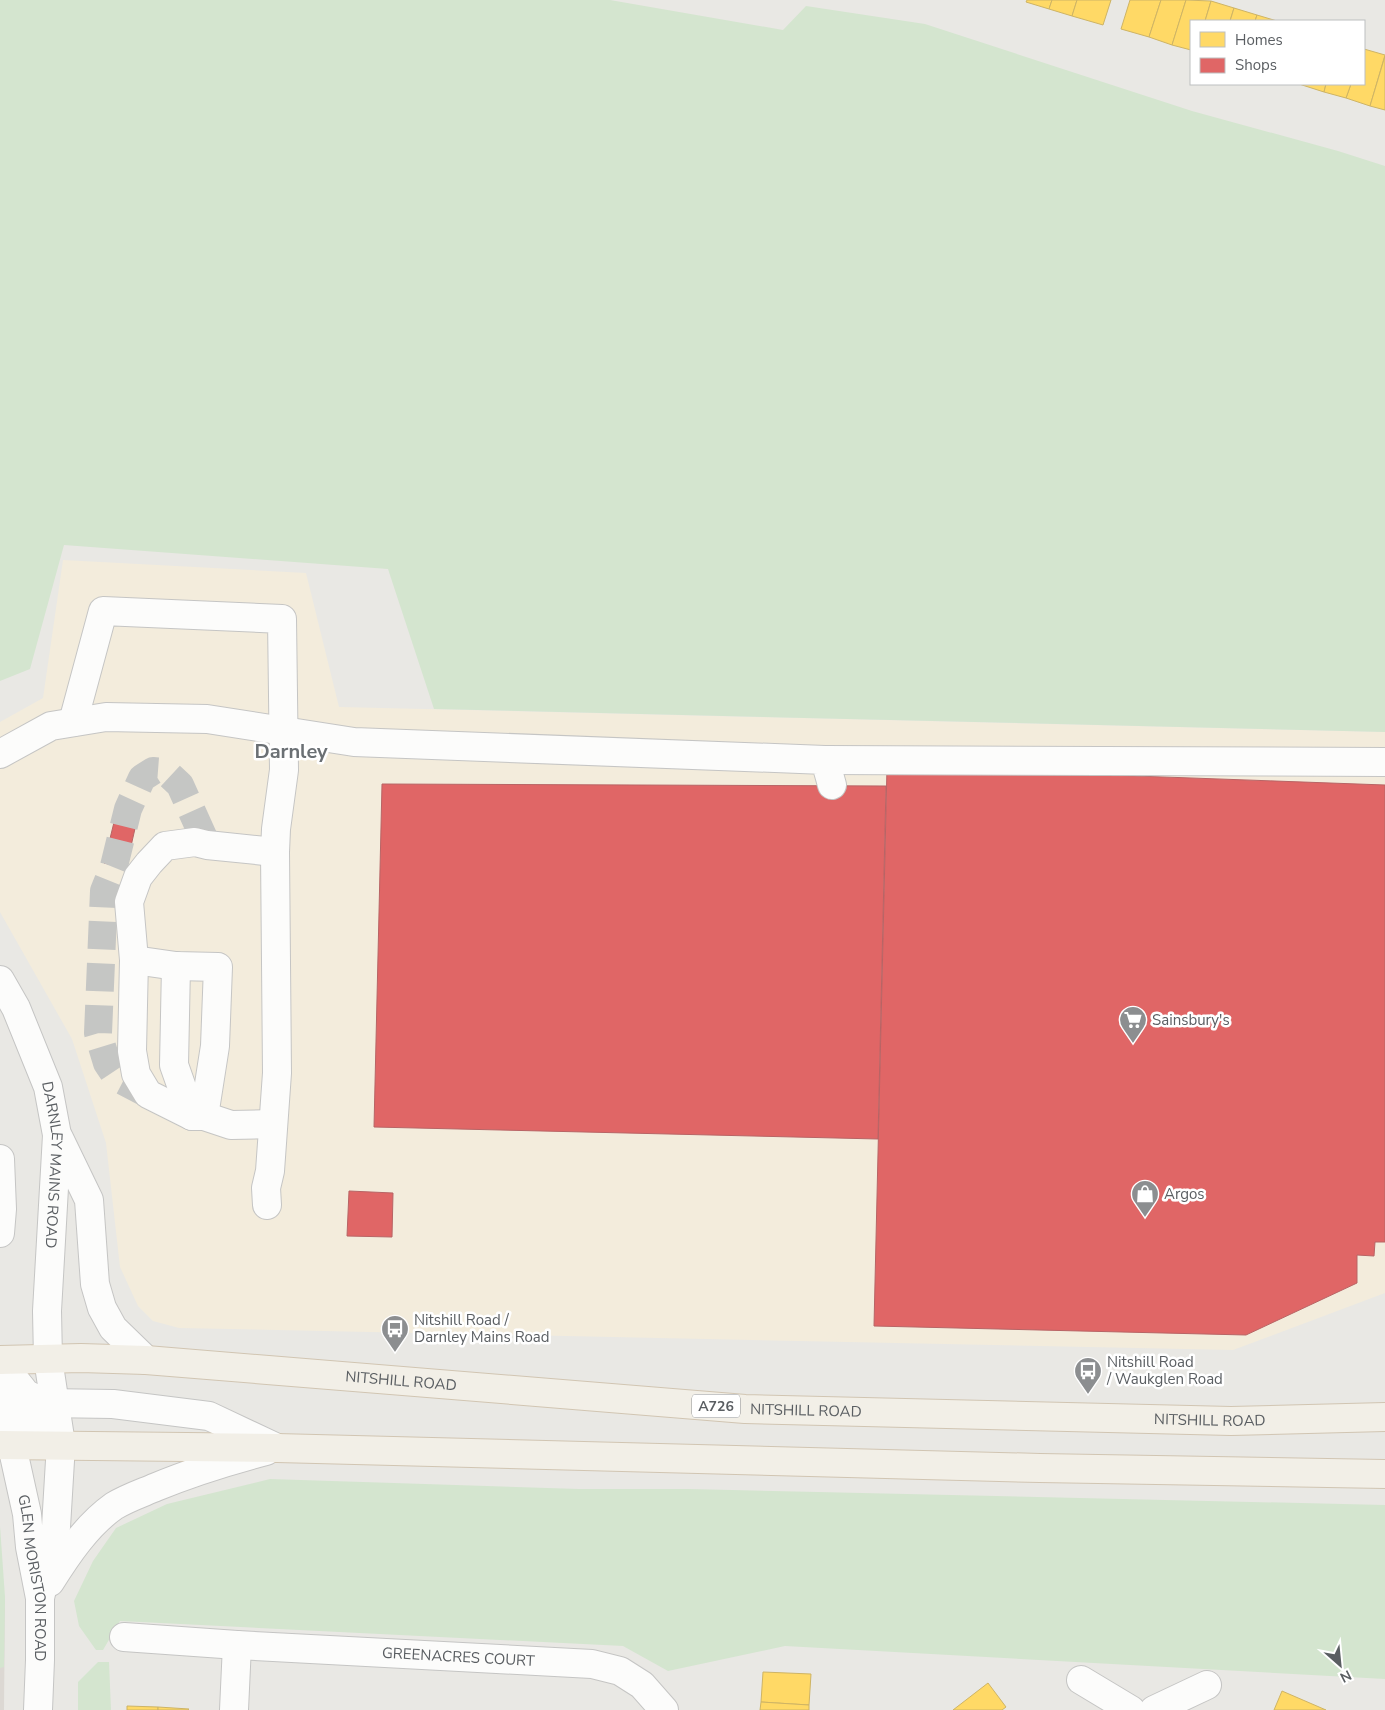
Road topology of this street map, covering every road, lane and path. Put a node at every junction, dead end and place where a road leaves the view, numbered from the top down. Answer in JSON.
{"nodes":[{"id":1,"x":73,"y":722,"type":"junction"},
{"id":2,"x":284,"y":730,"type":"junction"},
{"id":3,"x":0,"y":754,"type":"edge"},
{"id":4,"x":1385,"y":762,"type":"edge"},
{"id":5,"x":275,"y":852,"type":"junction"},
{"id":6,"x":134,"y":960,"type":"junction"},
{"id":7,"x":176,"y":966,"type":"junction"},
{"id":8,"x":0,"y":980,"type":"edge"},
{"id":9,"x":198,"y":1116,"type":"junction"},
{"id":10,"x":273,"y":1124,"type":"junction"},
{"id":11,"x":57,"y":1135,"type":"junction"},
{"id":12,"x":0,"y":1159,"type":"edge"},
{"id":13,"x":267,"y":1205,"type":"dead end"},
{"id":14,"x":0,"y":1218,"type":"edge"},
{"id":15,"x":48,"y":1359,"type":"junction"},
{"id":16,"x":146,"y":1360,"type":"junction"},
{"id":17,"x":0,"y":1361,"type":"edge"},
{"id":18,"x":0,"y":1367,"type":"edge"},
{"id":19,"x":3,"y":1400,"type":"edge"},
{"id":20,"x":55,"y":1403,"type":"junction"},
{"id":21,"x":1385,"y":1417,"type":"edge"},
{"id":22,"x":61,"y":1444,"type":"junction"},
{"id":23,"x":6,"y":1445,"type":"edge"},
{"id":24,"x":277,"y":1448,"type":"junction"},
{"id":25,"x":1385,"y":1474,"type":"edge"},
{"id":26,"x":40,"y":1598,"type":"junction"},
{"id":27,"x":124,"y":1637,"type":"dead end"},
{"id":28,"x":237,"y":1645,"type":"junction"},
{"id":29,"x":1081,"y":1680,"type":"dead end"},
{"id":30,"x":1207,"y":1685,"type":"dead end"},
{"id":31,"x":38,"y":1710,"type":"edge"},
{"id":32,"x":234,"y":1710,"type":"edge"},
{"id":33,"x":664,"y":1710,"type":"edge"},
{"id":34,"x":1131,"y":1710,"type":"edge"},
{"id":35,"x":1154,"y":1710,"type":"edge"}],
"edges":[{"from":1,"to":2,"type":"street"},
{"from":1,"to":2,"type":"street"},
{"from":1,"to":3,"type":"street"},
{"from":2,"to":4,"type":"street"},
{"from":2,"to":5,"type":"street"},
{"from":5,"to":6,"type":"street"},
{"from":5,"to":10,"type":"street"},
{"from":6,"to":7,"type":"street"},
{"from":6,"to":9,"type":"street"},
{"from":7,"to":9,"type":"street"},
{"from":7,"to":9,"type":"street"},
{"from":8,"to":11,"type":"street","name":"DARNLEY MAINS ROAD"},
{"from":9,"to":10,"type":"street"},
{"from":10,"to":13,"type":"street"},
{"from":11,"to":15,"type":"street","name":"DARNLEY MAINS ROAD"},
{"from":11,"to":16,"type":"street"},
{"from":12,"to":14,"type":"street"},
{"from":15,"to":16,"type":"main road","name":"NITSHILL ROAD","number":"A726"},
{"from":15,"to":17,"type":"main road","name":"NITSHILL ROAD","number":"A726"},
{"from":15,"to":20,"type":"street"},
{"from":16,"to":21,"type":"main road","name":"NITSHILL ROAD","number":"A726"},
{"from":17,"to":20,"type":"street"},
{"from":18,"to":19,"type":"street"},
{"from":19,"to":22,"type":"street"},
{"from":19,"to":23,"type":"street"},
{"from":20,"to":22,"type":"street"},
{"from":20,"to":24,"type":"street"},
{"from":22,"to":23,"type":"main road"},
{"from":22,"to":24,"type":"main road"},
{"from":22,"to":26,"type":"street"},
{"from":23,"to":26,"type":"street","name":"GLEN MORISTON ROAD"},
{"from":24,"to":25,"type":"main road"},
{"from":24,"to":26,"type":"street"},
{"from":26,"to":31,"type":"street","name":"GLEN MORISTON ROAD"},
{"from":27,"to":28,"type":"street","name":"GREENACRES COURT"},
{"from":28,"to":32,"type":"street"},
{"from":28,"to":33,"type":"street","name":"GREENACRES COURT"},
{"from":29,"to":34,"type":"street"},
{"from":30,"to":35,"type":"street"}]}
